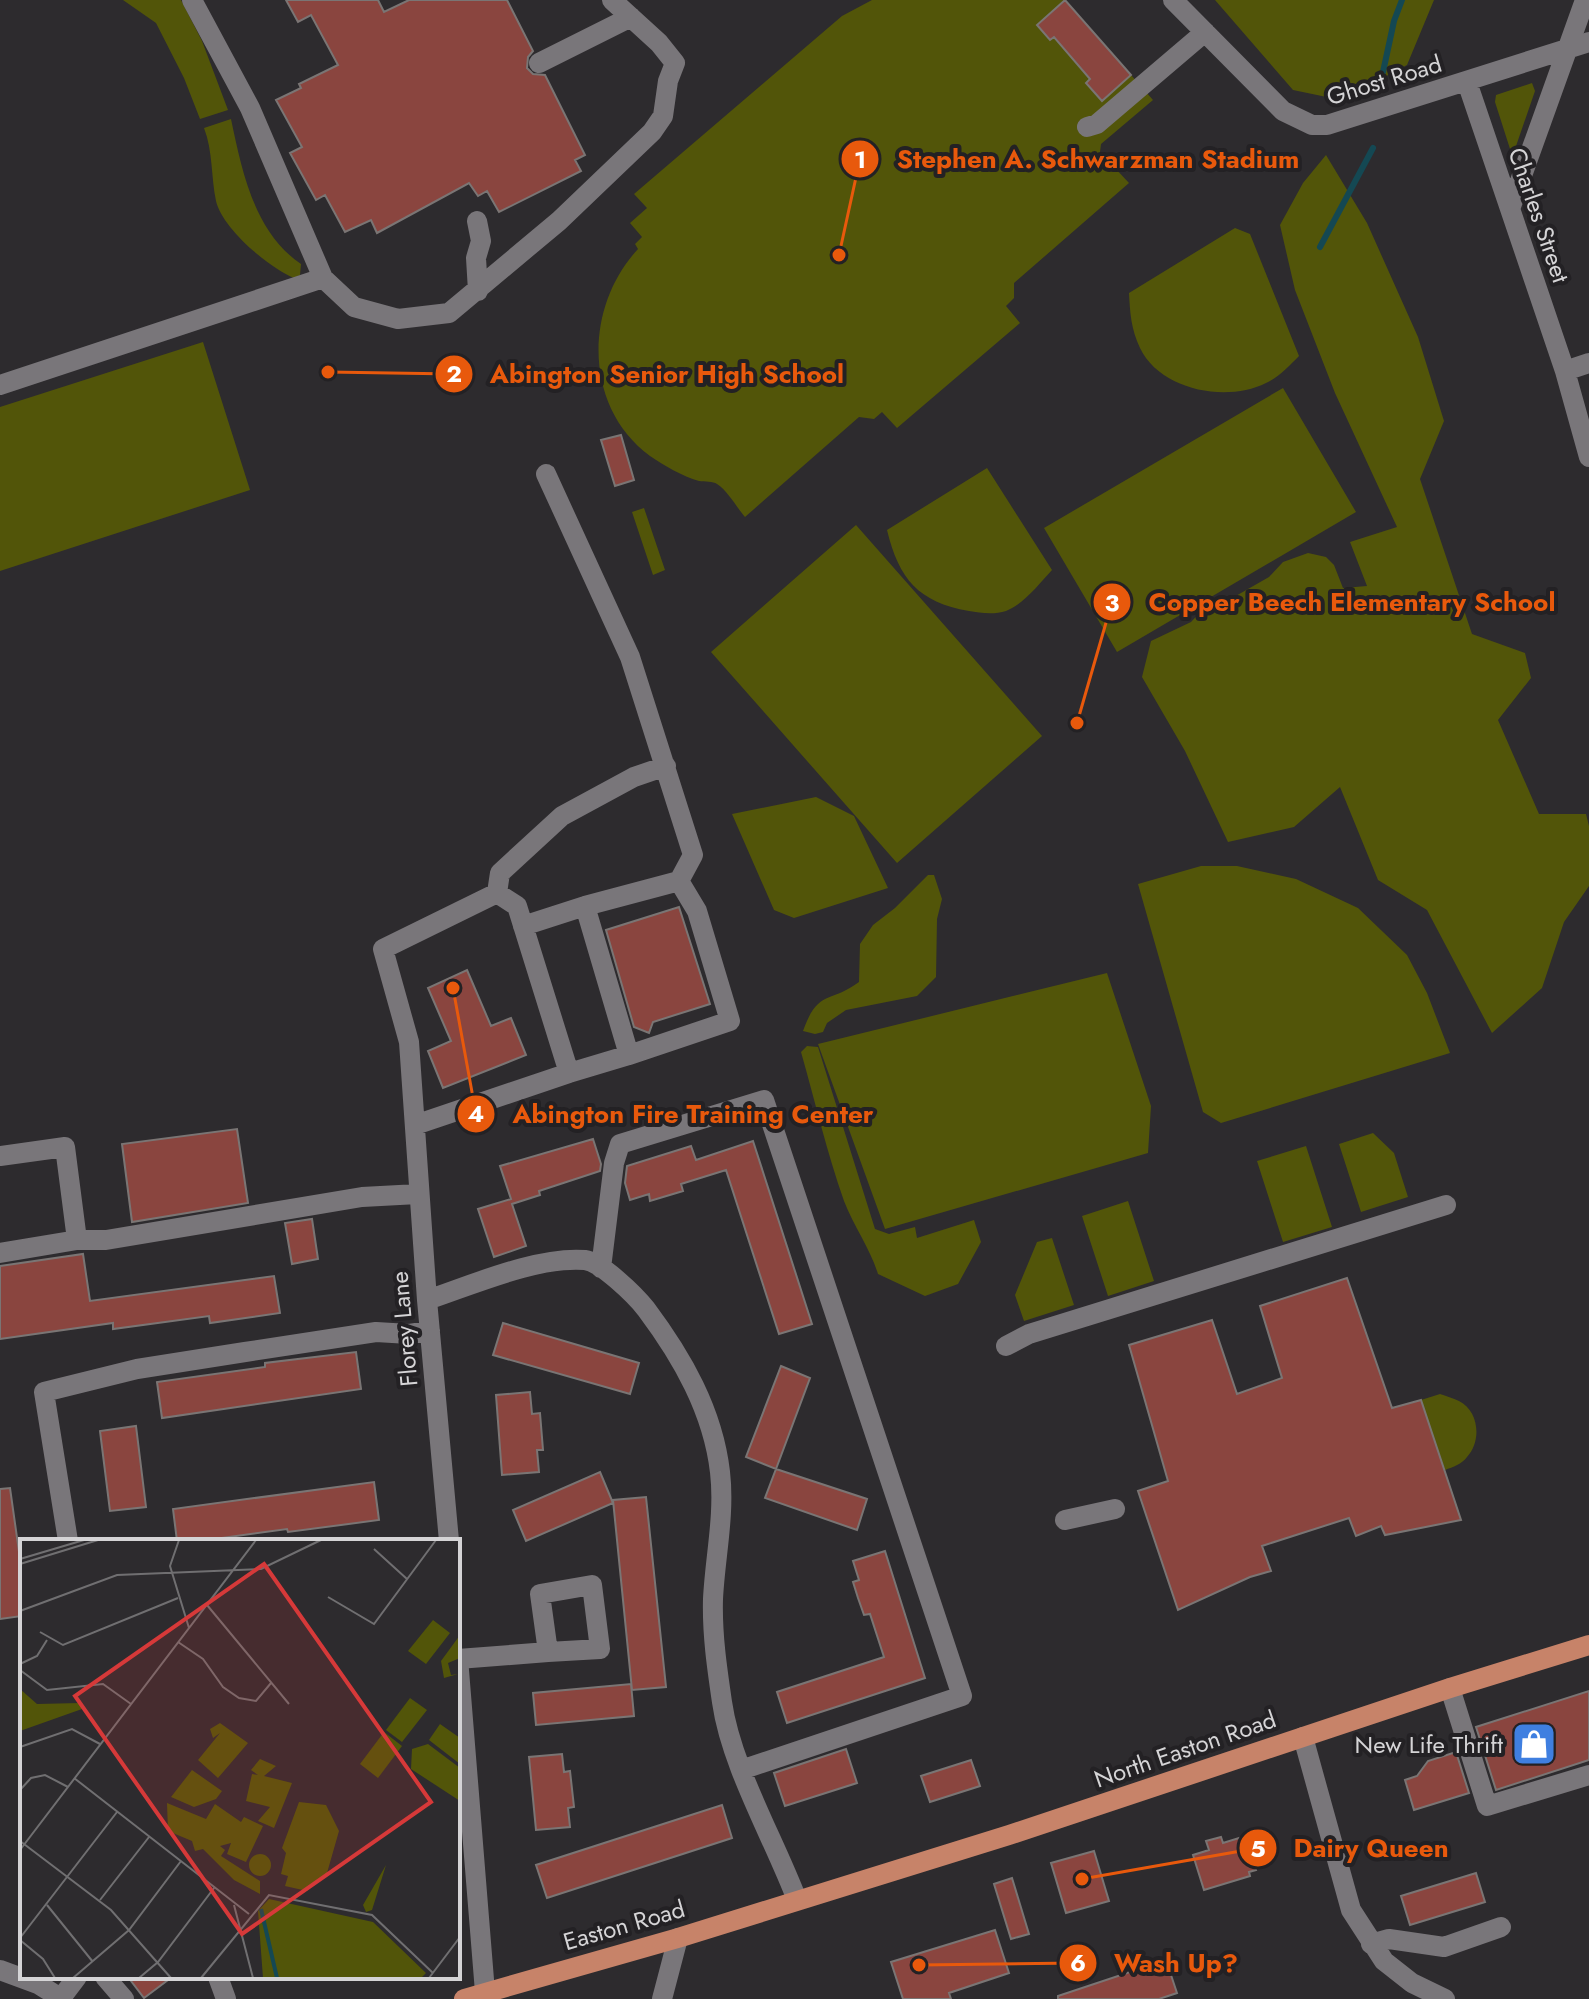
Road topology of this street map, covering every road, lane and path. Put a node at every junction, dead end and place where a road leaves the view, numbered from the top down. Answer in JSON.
{"nodes":[{"id":1,"x":192,"y":0,"type":"edge"},
{"id":2,"x":612,"y":0,"type":"edge"},
{"id":3,"x":1173,"y":0,"type":"edge"},
{"id":4,"x":1585,"y":0,"type":"edge"},
{"id":5,"x":631,"y":17,"type":"junction"},
{"id":6,"x":1205,"y":32,"type":"junction"},
{"id":7,"x":1589,"y":42,"type":"edge"},
{"id":8,"x":1567,"y":49,"type":"junction"},
{"id":9,"x":539,"y":63,"type":"dead end"},
{"id":10,"x":1467,"y":82,"type":"junction"},
{"id":11,"x":1087,"y":127,"type":"dead end"},
{"id":12,"x":1510,"y":209,"type":"junction"},
{"id":13,"x":477,"y":221,"type":"dead end"},
{"id":14,"x":323,"y":278,"type":"junction"},
{"id":15,"x":478,"y":291,"type":"junction"},
{"id":16,"x":1589,"y":363,"type":"edge"},
{"id":17,"x":1565,"y":371,"type":"junction"},
{"id":18,"x":0,"y":385,"type":"edge"},
{"id":19,"x":1589,"y":457,"type":"edge"},
{"id":20,"x":546,"y":474,"type":"dead end"},
{"id":21,"x":666,"y":766,"type":"junction"},
{"id":22,"x":679,"y":881,"type":"junction"},
{"id":23,"x":497,"y":893,"type":"junction"},
{"id":24,"x":585,"y":906,"type":"junction"},
{"id":25,"x":523,"y":926,"type":"junction"},
{"id":26,"x":629,"y":1055,"type":"junction"},
{"id":27,"x":569,"y":1073,"type":"junction"},
{"id":28,"x":414,"y":1119,"type":"junction"},
{"id":29,"x":0,"y":1156,"type":"edge"},
{"id":30,"x":418,"y":1194,"type":"junction"},
{"id":31,"x":1446,"y":1205,"type":"dead end"},
{"id":32,"x":77,"y":1240,"type":"junction"},
{"id":33,"x":0,"y":1253,"type":"edge"},
{"id":34,"x":601,"y":1268,"type":"junction"},
{"id":35,"x":427,"y":1300,"type":"junction"},
{"id":36,"x":430,"y":1331,"type":"junction"},
{"id":37,"x":1006,"y":1346,"type":"dead end"},
{"id":38,"x":1115,"y":1509,"type":"dead end"},
{"id":39,"x":1065,"y":1520,"type":"dead end"},
{"id":40,"x":68,"y":1539,"type":"edge"},
{"id":41,"x":449,"y":1539,"type":"edge"},
{"id":42,"x":1589,"y":1645,"type":"edge"},
{"id":43,"x":548,"y":1652,"type":"dead end"},
{"id":44,"x":460,"y":1659,"type":"edge"},
{"id":45,"x":460,"y":1684,"type":"edge"},
{"id":46,"x":1450,"y":1688,"type":"junction"},
{"id":47,"x":1303,"y":1737,"type":"junction"},
{"id":48,"x":741,"y":1770,"type":"junction"},
{"id":49,"x":1589,"y":1775,"type":"edge"},
{"id":50,"x":797,"y":1900,"type":"junction"},
{"id":51,"x":1501,"y":1927,"type":"dead end"},
{"id":52,"x":678,"y":1938,"type":"junction"},
{"id":53,"x":1371,"y":1944,"type":"junction"},
{"id":54,"x":0,"y":1970,"type":"edge"},
{"id":55,"x":20,"y":1977,"type":"edge"},
{"id":56,"x":24,"y":1979,"type":"edge"},
{"id":57,"x":76,"y":1979,"type":"edge"},
{"id":58,"x":107,"y":1979,"type":"edge"},
{"id":59,"x":219,"y":1979,"type":"edge"},
{"id":60,"x":485,"y":1992,"type":"junction"},
{"id":61,"x":62,"y":1999,"type":"edge"},
{"id":62,"x":124,"y":1999,"type":"edge"},
{"id":63,"x":226,"y":1999,"type":"edge"},
{"id":64,"x":464,"y":1999,"type":"edge"},
{"id":65,"x":662,"y":1999,"type":"edge"},
{"id":66,"x":1445,"y":1999,"type":"edge"}],
"edges":[{"from":1,"to":14,"type":"street"},
{"from":2,"to":5,"type":"street"},
{"from":3,"to":6,"type":"street","name":"Ghost Road"},
{"from":4,"to":8,"type":"street"},
{"from":5,"to":9,"type":"street"},
{"from":5,"to":15,"type":"street"},
{"from":6,"to":10,"type":"street","name":"Ghost Road"},
{"from":6,"to":11,"type":"street"},
{"from":7,"to":8,"type":"street","name":"Ghost Road"},
{"from":8,"to":10,"type":"street","name":"Ghost Road"},
{"from":8,"to":12,"type":"street"},
{"from":10,"to":12,"type":"street","name":"Charles Street"},
{"from":12,"to":17,"type":"street","name":"Charles Street"},
{"from":13,"to":15,"type":"street"},
{"from":14,"to":15,"type":"street"},
{"from":14,"to":18,"type":"street"},
{"from":16,"to":17,"type":"street"},
{"from":17,"to":19,"type":"street","name":"Charles Street"},
{"from":20,"to":21,"type":"street"},
{"from":21,"to":22,"type":"street"},
{"from":21,"to":23,"type":"street"},
{"from":22,"to":24,"type":"street"},
{"from":22,"to":26,"type":"street"},
{"from":23,"to":25,"type":"street"},
{"from":23,"to":28,"type":"street","name":"Florey Lane"},
{"from":24,"to":25,"type":"street"},
{"from":24,"to":26,"type":"street"},
{"from":25,"to":27,"type":"street"},
{"from":26,"to":27,"type":"street"},
{"from":27,"to":28,"type":"street"},
{"from":28,"to":30,"type":"street","name":"Florey Lane"},
{"from":29,"to":32,"type":"street"},
{"from":30,"to":32,"type":"street"},
{"from":30,"to":35,"type":"street","name":"Florey Lane"},
{"from":31,"to":37,"type":"street"},
{"from":32,"to":33,"type":"street"},
{"from":34,"to":35,"type":"street"},
{"from":34,"to":48,"type":"street"},
{"from":34,"to":48,"type":"street"},
{"from":35,"to":36,"type":"street","name":"Florey Lane"},
{"from":36,"to":40,"type":"street"},
{"from":36,"to":41,"type":"street","name":"Florey Lane"},
{"from":38,"to":39,"type":"street"},
{"from":42,"to":46,"type":"main road","name":"North Easton Road"},
{"from":43,"to":44,"type":"street"},
{"from":45,"to":60,"type":"street"},
{"from":46,"to":47,"type":"main road","name":"North Easton Road"},
{"from":46,"to":49,"type":"street"},
{"from":47,"to":50,"type":"main road","name":"North Easton Road"},
{"from":47,"to":53,"type":"street"},
{"from":48,"to":50,"type":"street"},
{"from":50,"to":52,"type":"main road","name":"Easton Road"},
{"from":51,"to":53,"type":"street"},
{"from":52,"to":60,"type":"main road","name":"Easton Road"},
{"from":52,"to":65,"type":"street"},
{"from":53,"to":66,"type":"street"},
{"from":54,"to":55,"type":"street"},
{"from":56,"to":61,"type":"street"},
{"from":57,"to":61,"type":"street"},
{"from":58,"to":62,"type":"street"},
{"from":59,"to":63,"type":"street"},
{"from":60,"to":64,"type":"main road","name":"Easton Road"}]}
